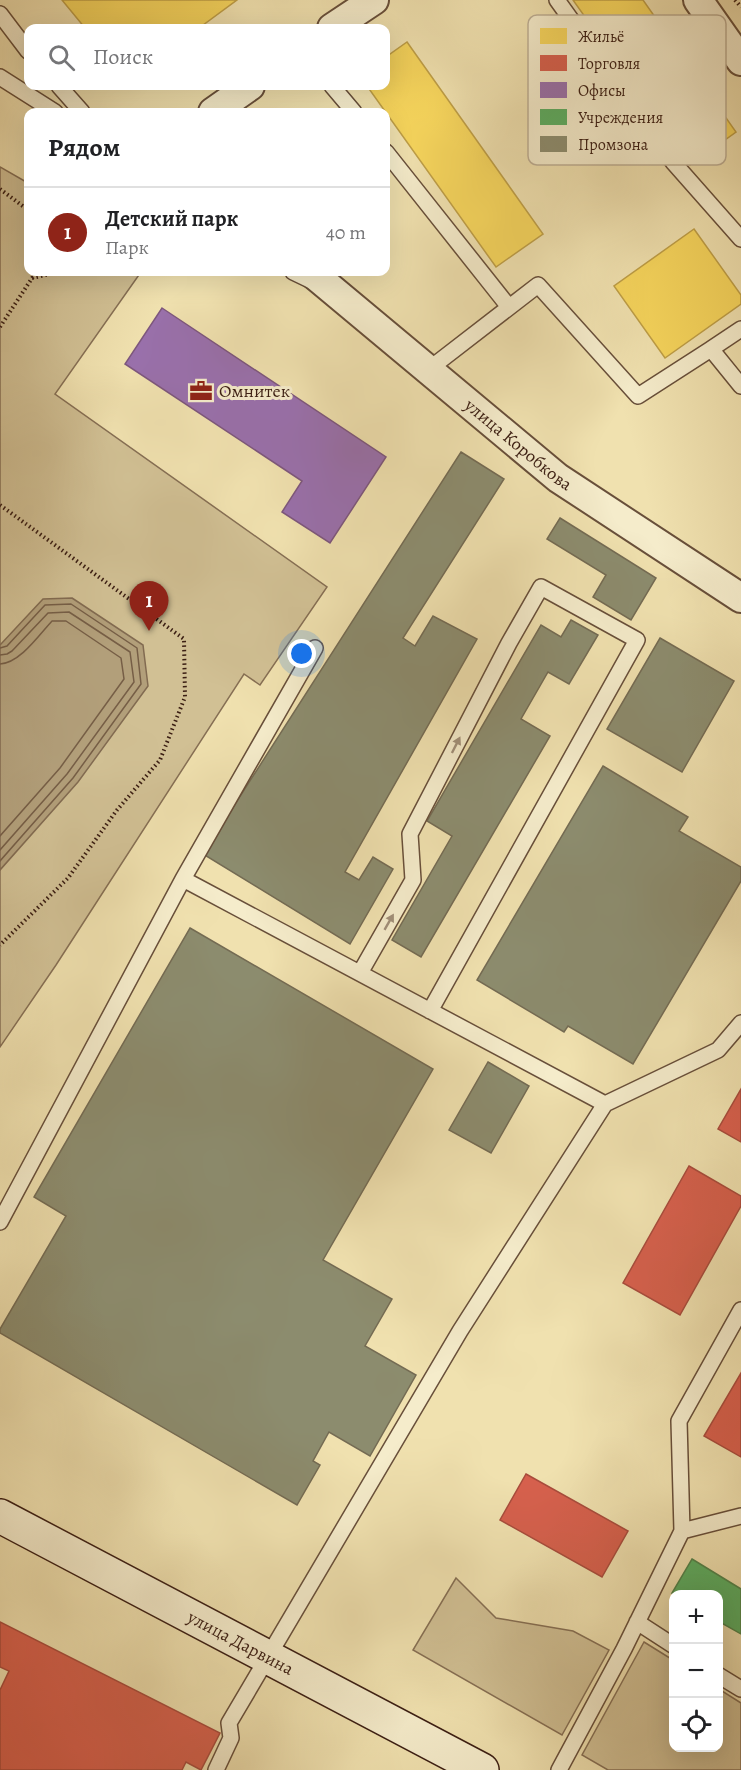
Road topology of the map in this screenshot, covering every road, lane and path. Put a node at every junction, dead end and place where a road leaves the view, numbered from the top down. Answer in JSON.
{"nodes":[{"id":1,"x":374,"y":0,"type":"edge"},
{"id":2,"x":557,"y":0,"type":"edge"},
{"id":3,"x":698,"y":0,"type":"edge"},
{"id":4,"x":735,"y":0,"type":"edge"},
{"id":5,"x":741,"y":6,"type":"edge"},
{"id":6,"x":0,"y":14,"type":"edge"},
{"id":7,"x":568,"y":15,"type":"edge"},
{"id":8,"x":709,"y":15,"type":"edge"},
{"id":9,"x":338,"y":24,"type":"edge"},
{"id":10,"x":726,"y":40,"type":"edge"},
{"id":11,"x":24,"y":46,"type":"edge"},
{"id":12,"x":741,"y":61,"type":"edge"},
{"id":13,"x":0,"y":77,"type":"edge"},
{"id":14,"x":63,"y":90,"type":"edge"},
{"id":15,"x":244,"y":90,"type":"edge"},
{"id":16,"x":335,"y":90,"type":"edge"},
{"id":17,"x":49,"y":108,"type":"edge"},
{"id":18,"x":78,"y":108,"type":"edge"},
{"id":19,"x":219,"y":108,"type":"edge"},
{"id":20,"x":351,"y":108,"type":"edge"},
{"id":21,"x":390,"y":157,"type":"edge"},
{"id":22,"x":676,"y":165,"type":"edge"},
{"id":23,"x":0,"y":189,"type":"edge"},
{"id":24,"x":24,"y":207,"type":"edge"},
{"id":25,"x":741,"y":239,"type":"edge"},
{"id":26,"x":40,"y":276,"type":"edge"},
{"id":27,"x":301,"y":276,"type":"edge"},
{"id":28,"x":315,"y":276,"type":"edge"},
{"id":29,"x":31,"y":278,"type":"joint"},
{"id":30,"x":335,"y":292,"type":"junction"},
{"id":31,"x":509,"y":307,"type":"junction"},
{"id":32,"x":0,"y":327,"type":"edge"},
{"id":33,"x":741,"y":329,"type":"edge"},
{"id":34,"x":711,"y":349,"type":"junction"},
{"id":35,"x":428,"y":370,"type":"junction"},
{"id":36,"x":741,"y":386,"type":"edge"},
{"id":37,"x":0,"y":505,"type":"edge"},
{"id":38,"x":741,"y":598,"type":"edge"},
{"id":39,"x":315,"y":648,"type":"dead end"},
{"id":40,"x":183,"y":879,"type":"junction"},
{"id":41,"x":0,"y":945,"type":"edge"},
{"id":42,"x":360,"y":973,"type":"junction"},
{"id":43,"x":430,"y":1011,"type":"junction"},
{"id":44,"x":741,"y":1023,"type":"edge"},
{"id":45,"x":604,"y":1104,"type":"junction"},
{"id":46,"x":0,"y":1222,"type":"edge"},
{"id":47,"x":741,"y":1310,"type":"edge"},
{"id":48,"x":0,"y":1516,"type":"edge"},
{"id":49,"x":741,"y":1516,"type":"edge"},
{"id":50,"x":682,"y":1531,"type":"junction"},
{"id":51,"x":637,"y":1622,"type":"junction"},
{"id":52,"x":671,"y":1644,"type":"edge"},
{"id":53,"x":268,"y":1657,"type":"junction"},
{"id":54,"x":723,"y":1678,"type":"edge"},
{"id":55,"x":741,"y":1689,"type":"edge"},
{"id":56,"x":216,"y":1770,"type":"edge"},
{"id":57,"x":482,"y":1770,"type":"edge"},
{"id":58,"x":559,"y":1770,"type":"edge"}],
"edges":[{"from":1,"to":9,"type":"street"},
{"from":2,"to":7,"type":"lane"},
{"from":3,"to":8,"type":"street"},
{"from":4,"to":5,"type":"path"},
{"from":6,"to":11,"type":"lane"},
{"from":10,"to":12,"type":"street"},
{"from":13,"to":17,"type":"lane"},
{"from":14,"to":18,"type":"lane"},
{"from":15,"to":19,"type":"street"},
{"from":16,"to":20,"type":"lane"},
{"from":21,"to":31,"type":"lane"},
{"from":22,"to":25,"type":"lane"},
{"from":23,"to":24,"type":"path"},
{"from":26,"to":29,"type":"path"},
{"from":27,"to":30,"type":"lane"},
{"from":28,"to":30,"type":"street","name":"улица Коробкова"},
{"from":29,"to":32,"type":"path"},
{"from":30,"to":35,"type":"street","name":"улица Коробкова"},
{"from":31,"to":34,"type":"lane"},
{"from":31,"to":35,"type":"lane"},
{"from":33,"to":34,"type":"lane"},
{"from":34,"to":36,"type":"lane"},
{"from":35,"to":38,"type":"street","name":"улица Коробкова"},
{"from":37,"to":41,"type":"path"},
{"from":39,"to":40,"type":"lane"},
{"from":40,"to":42,"type":"lane"},
{"from":40,"to":46,"type":"lane"},
{"from":42,"to":43,"type":"lane"},
{"from":42,"to":43,"type":"lane","one_way":true},
{"from":43,"to":45,"type":"lane"},
{"from":44,"to":45,"type":"lane"},
{"from":45,"to":53,"type":"lane"},
{"from":47,"to":50,"type":"lane"},
{"from":48,"to":53,"type":"main road","name":"улица Дарвина"},
{"from":49,"to":50,"type":"lane"},
{"from":50,"to":51,"type":"lane"},
{"from":51,"to":52,"type":"lane"},
{"from":51,"to":58,"type":"lane"},
{"from":53,"to":56,"type":"lane"},
{"from":53,"to":57,"type":"main road","name":"улица Дарвина"},
{"from":54,"to":55,"type":"lane"}]}
